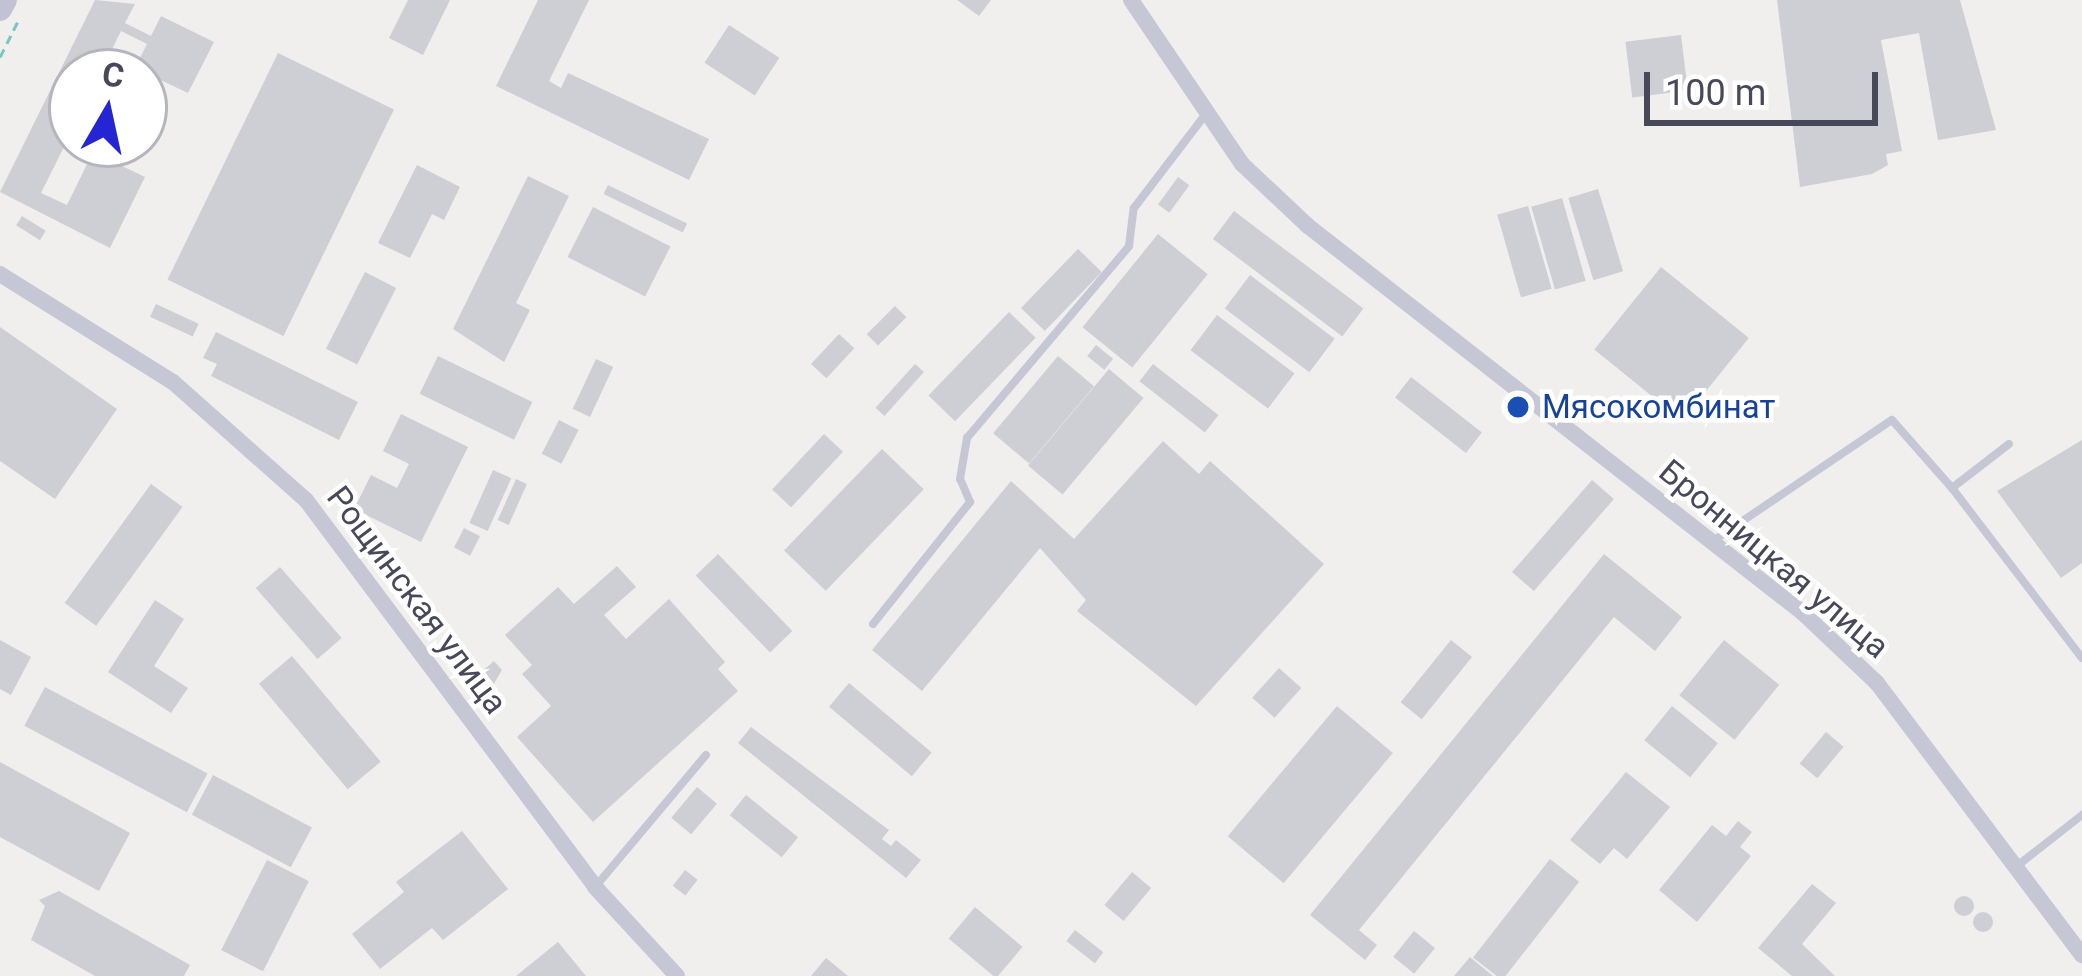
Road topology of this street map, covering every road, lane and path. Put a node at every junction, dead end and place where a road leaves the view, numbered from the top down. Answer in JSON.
{"nodes":[{"id":1,"x":1131,"y":0,"type":"edge"},
{"id":2,"x":8,"y":9,"type":"edge"},
{"id":3,"x":0,"y":57,"type":"edge"},
{"id":4,"x":1205,"y":115,"type":"junction"},
{"id":5,"x":0,"y":274,"type":"edge"},
{"id":6,"x":2009,"y":444,"type":"dead end"},
{"id":7,"x":1952,"y":488,"type":"junction"},
{"id":8,"x":1712,"y":542,"type":"junction"},
{"id":9,"x":873,"y":624,"type":"dead end"},
{"id":10,"x":2082,"y":658,"type":"edge"},
{"id":11,"x":706,"y":755,"type":"dead end"},
{"id":12,"x":2082,"y":815,"type":"edge"},
{"id":13,"x":2016,"y":867,"type":"junction"},
{"id":14,"x":595,"y":887,"type":"junction"},
{"id":15,"x":2082,"y":955,"type":"edge"},
{"id":16,"x":677,"y":976,"type":"edge"}],
"edges":[{"from":1,"to":4,"type":"street","name":"Бронницкая улица"},
{"from":2,"to":3,"type":"path"},
{"from":4,"to":8,"type":"street","name":"Бронницкая улица"},
{"from":4,"to":9,"type":"lane"},
{"from":5,"to":14,"type":"street","name":"Рощинская улица"},
{"from":6,"to":7,"type":"lane"},
{"from":7,"to":8,"type":"lane"},
{"from":7,"to":10,"type":"lane"},
{"from":8,"to":13,"type":"street","name":"Бронницкая улица"},
{"from":11,"to":14,"type":"lane"},
{"from":12,"to":13,"type":"lane"},
{"from":13,"to":15,"type":"street","name":"Бронницкая улица"},
{"from":14,"to":16,"type":"street","name":"Рощинская улица"}]}
